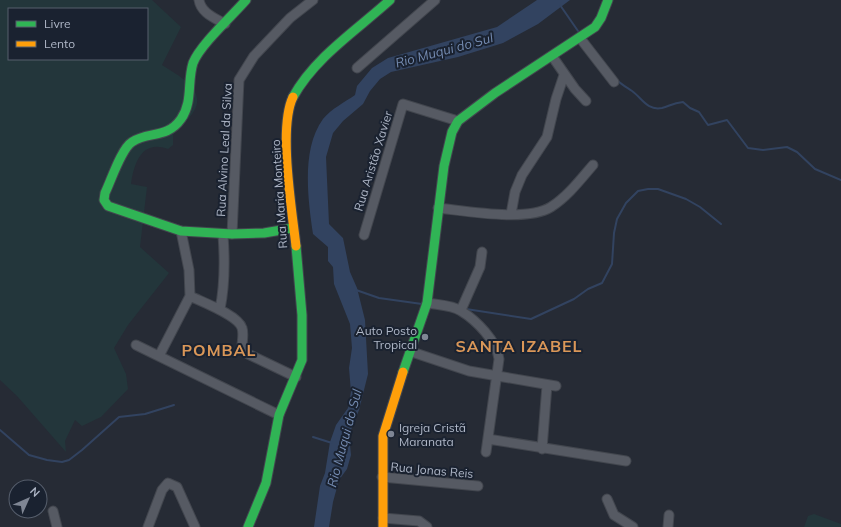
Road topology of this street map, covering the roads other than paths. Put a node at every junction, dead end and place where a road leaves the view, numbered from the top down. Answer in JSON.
{"nodes":[{"id":1,"x":199,"y":0,"type":"edge"},
{"id":2,"x":246,"y":0,"type":"edge"},
{"id":3,"x":313,"y":0,"type":"edge"},
{"id":4,"x":390,"y":0,"type":"edge"},
{"id":5,"x":435,"y":0,"type":"edge"},
{"id":6,"x":608,"y":0,"type":"edge"},
{"id":7,"x":225,"y":24,"type":"junction"},
{"id":8,"x":580,"y":38,"type":"junction"},
{"id":9,"x":552,"y":56,"type":"junction"},
{"id":10,"x":357,"y":68,"type":"dead end"},
{"id":11,"x":564,"y":75,"type":"junction"},
{"id":12,"x":614,"y":82,"type":"dead end"},
{"id":13,"x":586,"y":101,"type":"dead end"},
{"id":14,"x":458,"y":121,"type":"junction"},
{"id":15,"x":593,"y":165,"type":"dead end"},
{"id":16,"x":438,"y":208,"type":"junction"},
{"id":17,"x":510,"y":214,"type":"junction"},
{"id":18,"x":293,"y":228,"type":"junction"},
{"id":19,"x":181,"y":231,"type":"junction"},
{"id":20,"x":227,"y":235,"type":"junction"},
{"id":21,"x":364,"y":235,"type":"dead end"},
{"id":22,"x":482,"y":252,"type":"dead end"},
{"id":23,"x":190,"y":296,"type":"junction"},
{"id":24,"x":427,"y":302,"type":"junction"},
{"id":25,"x":220,"y":309,"type":"junction"},
{"id":26,"x":461,"y":310,"type":"junction"},
{"id":27,"x":136,"y":345,"type":"dead end"},
{"id":28,"x":412,"y":352,"type":"junction"},
{"id":29,"x":159,"y":356,"type":"junction"},
{"id":30,"x":496,"y":376,"type":"junction"},
{"id":31,"x":296,"y":377,"type":"junction"},
{"id":32,"x":278,"y":419,"type":"junction"},
{"id":33,"x":488,"y":439,"type":"junction"},
{"id":34,"x":542,"y":449,"type":"junction"},
{"id":35,"x":486,"y":452,"type":"dead end"},
{"id":36,"x":626,"y":461,"type":"dead end"},
{"id":37,"x":382,"y":477,"type":"junction"},
{"id":38,"x":478,"y":486,"type":"dead end"},
{"id":39,"x":607,"y":499,"type":"dead end"},
{"id":40,"x":53,"y":511,"type":"dead end"},
{"id":41,"x":669,"y":516,"type":"dead end"},
{"id":42,"x":383,"y":523,"type":"edge"},
{"id":43,"x":57,"y":527,"type":"edge"},
{"id":44,"x":148,"y":527,"type":"edge"},
{"id":45,"x":195,"y":527,"type":"edge"},
{"id":46,"x":248,"y":527,"type":"edge"},
{"id":47,"x":426,"y":527,"type":"edge"},
{"id":48,"x":633,"y":527,"type":"edge"},
{"id":49,"x":668,"y":527,"type":"edge"}],
"edges":[{"from":1,"to":7,"type":"street"},
{"from":2,"to":7,"type":"street"},
{"from":3,"to":20,"type":"street","name":"Rua Alvino Leal da Silva"},
{"from":4,"to":18,"type":"street","name":"Rua Maria Monteiro"},
{"from":5,"to":10,"type":"street"},
{"from":6,"to":8,"type":"street"},
{"from":7,"to":19,"type":"street"},
{"from":8,"to":9,"type":"street"},
{"from":8,"to":12,"type":"street"},
{"from":9,"to":11,"type":"street"},
{"from":9,"to":14,"type":"street"},
{"from":11,"to":13,"type":"street"},
{"from":11,"to":17,"type":"street"},
{"from":14,"to":16,"type":"street"},
{"from":14,"to":21,"type":"street","name":"Rua Aristão Xavier"},
{"from":15,"to":17,"type":"street"},
{"from":16,"to":17,"type":"street"},
{"from":16,"to":24,"type":"street"},
{"from":18,"to":20,"type":"street"},
{"from":18,"to":31,"type":"street","name":"Rua Maria Monteiro"},
{"from":19,"to":20,"type":"street"},
{"from":19,"to":23,"type":"street"},
{"from":20,"to":25,"type":"street","name":"Rua Alvino Leal da Silva"},
{"from":22,"to":26,"type":"street"},
{"from":23,"to":25,"type":"street"},
{"from":23,"to":29,"type":"street"},
{"from":24,"to":26,"type":"street"},
{"from":24,"to":28,"type":"street"},
{"from":25,"to":31,"type":"street"},
{"from":26,"to":30,"type":"street"},
{"from":27,"to":29,"type":"street"},
{"from":28,"to":30,"type":"street"},
{"from":28,"to":37,"type":"street"},
{"from":29,"to":32,"type":"street"},
{"from":30,"to":33,"type":"street"},
{"from":30,"to":34,"type":"street"},
{"from":31,"to":32,"type":"street","name":"Rua Maria Monteiro"},
{"from":32,"to":46,"type":"street","name":"Rua Maria Monteiro"},
{"from":33,"to":34,"type":"street"},
{"from":33,"to":35,"type":"street"},
{"from":34,"to":36,"type":"street"},
{"from":37,"to":38,"type":"street","name":"Rua Jonas Reis"},
{"from":37,"to":42,"type":"street"},
{"from":39,"to":48,"type":"street"},
{"from":40,"to":43,"type":"street"},
{"from":41,"to":49,"type":"street"},
{"from":42,"to":47,"type":"street"},
{"from":44,"to":45,"type":"street"}]}
